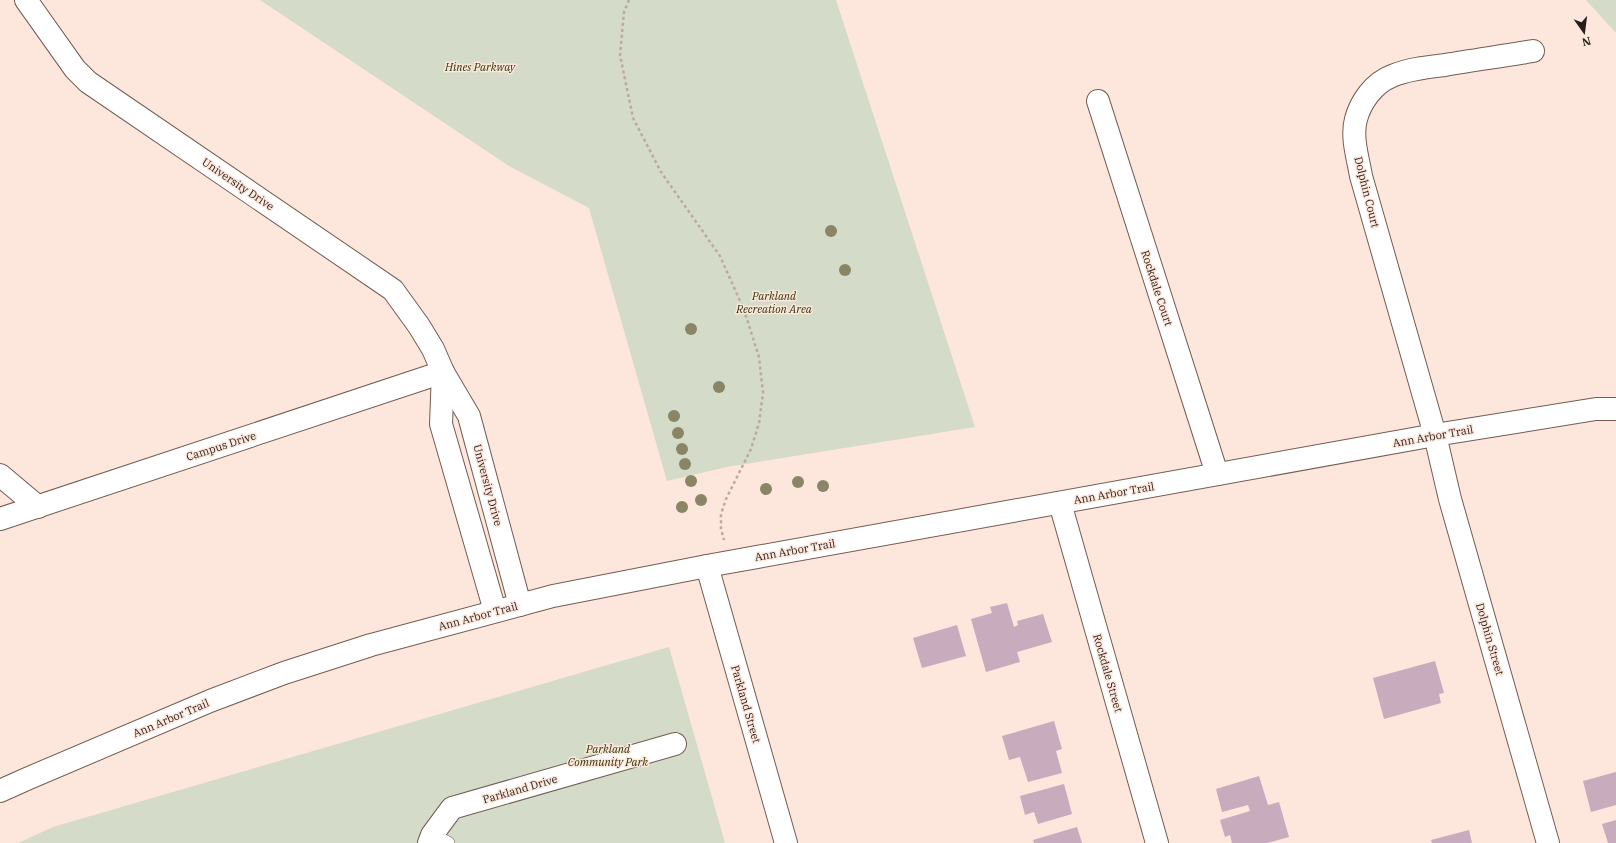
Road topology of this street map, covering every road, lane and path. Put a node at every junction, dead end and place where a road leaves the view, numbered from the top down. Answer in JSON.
{"nodes":[{"id":1,"x":26,"y":0,"type":"edge"},
{"id":2,"x":629,"y":0,"type":"edge"},
{"id":3,"x":1533,"y":51,"type":"dead end"},
{"id":4,"x":1098,"y":101,"type":"dead end"},
{"id":5,"x":443,"y":372,"type":"junction"},
{"id":6,"x":1616,"y":408,"type":"edge"},
{"id":7,"x":1435,"y":435,"type":"junction"},
{"id":8,"x":1217,"y":474,"type":"junction"},
{"id":9,"x":0,"y":475,"type":"edge"},
{"id":10,"x":1060,"y":503,"type":"junction"},
{"id":11,"x":38,"y":507,"type":"junction"},
{"id":12,"x":0,"y":519,"type":"edge"},
{"id":13,"x":724,"y":543,"type":"dead end"},
{"id":14,"x":707,"y":566,"type":"junction"},
{"id":15,"x":520,"y":604,"type":"junction"},
{"id":16,"x":495,"y":611,"type":"junction"},
{"id":17,"x":675,"y":744,"type":"dead end"},
{"id":18,"x":0,"y":791,"type":"edge"},
{"id":19,"x":436,"y":840,"type":"edge"},
{"id":20,"x":786,"y":843,"type":"edge"},
{"id":21,"x":1157,"y":843,"type":"edge"},
{"id":22,"x":1548,"y":843,"type":"edge"}],
"edges":[{"from":1,"to":5,"type":"street","name":"University Drive"},
{"from":2,"to":13,"type":"path"},
{"from":3,"to":7,"type":"street","name":"Dolphin Court"},
{"from":4,"to":8,"type":"street","name":"Rockdale Court"},
{"from":5,"to":11,"type":"street","name":"Campus Drive"},
{"from":5,"to":15,"type":"street","name":"University Drive"},
{"from":5,"to":16,"type":"street","name":"University Drive"},
{"from":6,"to":7,"type":"street","name":"Ann Arbor Trail"},
{"from":7,"to":8,"type":"street","name":"Ann Arbor Trail"},
{"from":7,"to":22,"type":"street","name":"Dolphin Street"},
{"from":8,"to":10,"type":"street","name":"Ann Arbor Trail"},
{"from":9,"to":11,"type":"street"},
{"from":10,"to":14,"type":"street","name":"Ann Arbor Trail"},
{"from":10,"to":21,"type":"street","name":"Rockdale Street"},
{"from":11,"to":12,"type":"street","name":"Campus Drive"},
{"from":14,"to":15,"type":"street","name":"Ann Arbor Trail"},
{"from":14,"to":20,"type":"street","name":"Parkland Street"},
{"from":15,"to":16,"type":"street","name":"Ann Arbor Trail"},
{"from":16,"to":18,"type":"street","name":"Ann Arbor Trail"},
{"from":17,"to":19,"type":"street","name":"Parkland Drive"}]}
